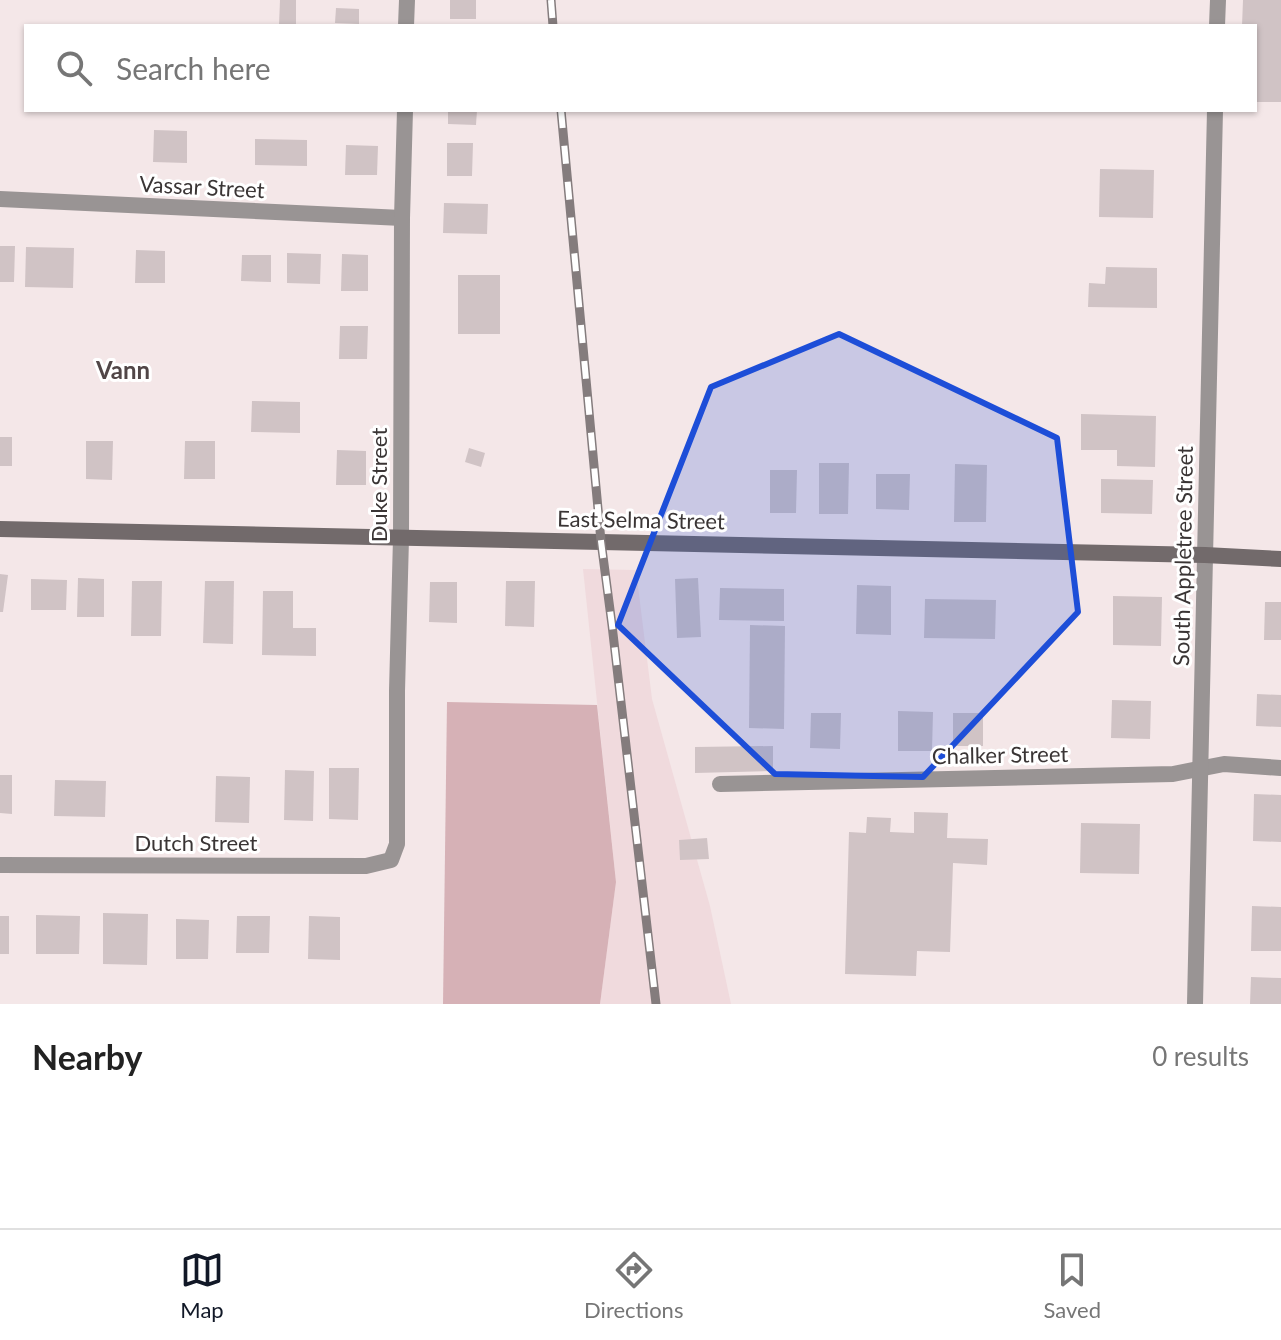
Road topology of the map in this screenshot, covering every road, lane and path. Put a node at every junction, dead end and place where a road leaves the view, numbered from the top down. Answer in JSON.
{"nodes":[{"id":1,"x":407,"y":0,"type":"edge"},
{"id":2,"x":1218,"y":0,"type":"edge"},
{"id":3,"x":406,"y":24,"type":"edge"},
{"id":4,"x":1217,"y":24,"type":"edge"},
{"id":5,"x":405,"y":112,"type":"edge"},
{"id":6,"x":1215,"y":112,"type":"edge"},
{"id":7,"x":0,"y":199,"type":"edge"},
{"id":8,"x":402,"y":218,"type":"junction"},
{"id":9,"x":0,"y":529,"type":"edge"},
{"id":10,"x":401,"y":538,"type":"junction"},
{"id":11,"x":1205,"y":555,"type":"junction"},
{"id":12,"x":1281,"y":559,"type":"edge"},
{"id":13,"x":1281,"y":768,"type":"edge"},
{"id":14,"x":1200,"y":769,"type":"junction"},
{"id":15,"x":720,"y":784,"type":"dead end"},
{"id":16,"x":391,"y":860,"type":"joint"},
{"id":17,"x":0,"y":865,"type":"edge"},
{"id":18,"x":1195,"y":1004,"type":"edge"}],
"edges":[{"from":1,"to":3,"type":"street"},
{"from":2,"to":4,"type":"street"},
{"from":5,"to":8,"type":"street","name":"Duke Street"},
{"from":6,"to":11,"type":"street","name":"South Appletree Street"},
{"from":7,"to":8,"type":"street","name":"Vassar Street"},
{"from":8,"to":10,"type":"street","name":"Duke Street"},
{"from":9,"to":10,"type":"street","name":"East Selma Street"},
{"from":10,"to":11,"type":"street","name":"East Selma Street"},
{"from":10,"to":16,"type":"street","name":"Duke Street"},
{"from":11,"to":12,"type":"street","name":"East Selma Street"},
{"from":11,"to":14,"type":"street","name":"South Appletree Street"},
{"from":13,"to":14,"type":"street","name":"Chalker Street"},
{"from":14,"to":15,"type":"street","name":"Chalker Street"},
{"from":14,"to":18,"type":"street","name":"South Appletree Street"},
{"from":16,"to":17,"type":"street","name":"Dutch Street"}]}
